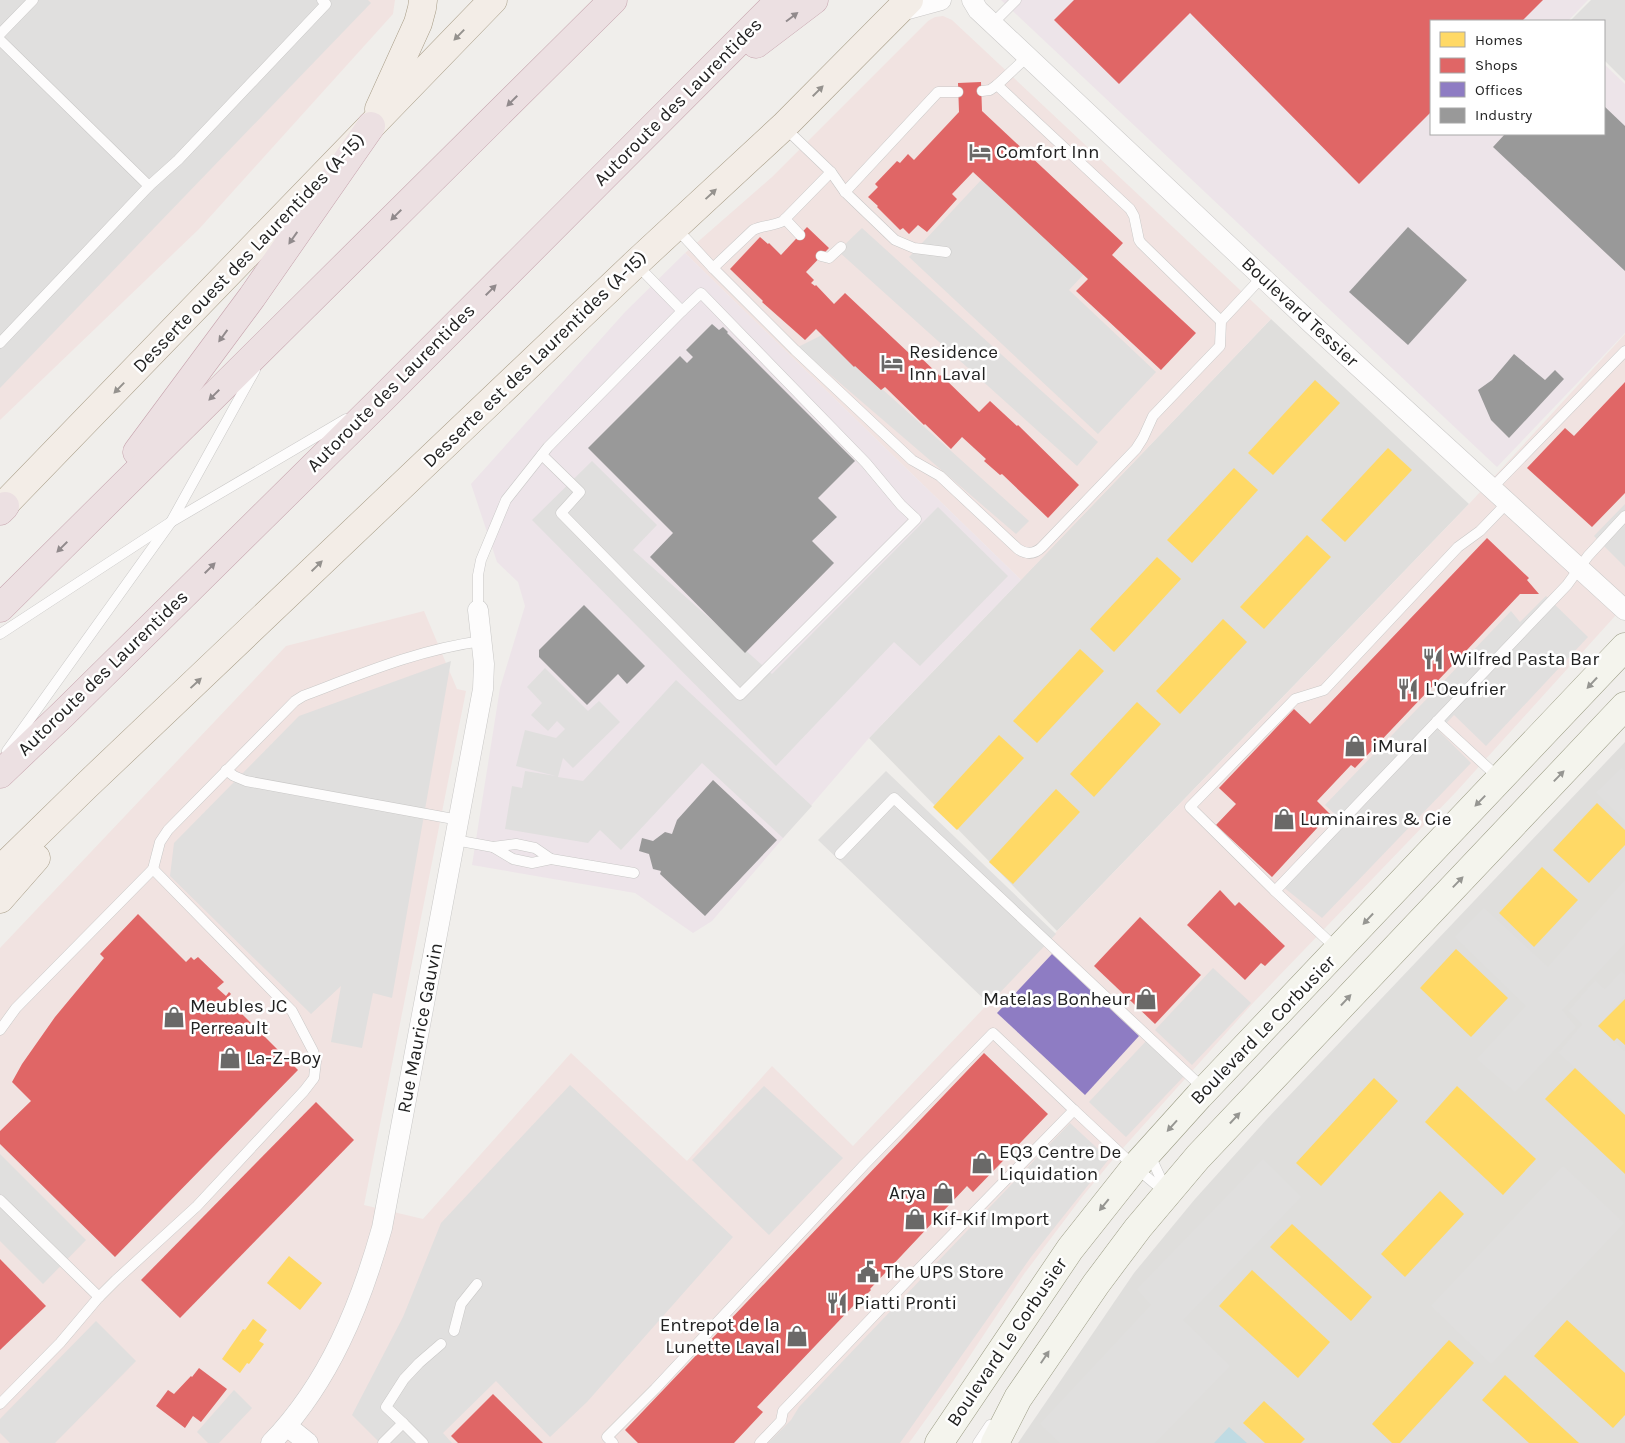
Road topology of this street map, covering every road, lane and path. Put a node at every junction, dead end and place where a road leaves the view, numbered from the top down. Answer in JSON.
{"nodes":[{"id":1,"x":322,"y":0,"type":"edge"},
{"id":2,"x":423,"y":0,"type":"edge"},
{"id":3,"x":493,"y":0,"type":"edge"},
{"id":4,"x":600,"y":0,"type":"edge"},
{"id":5,"x":612,"y":0,"type":"edge"},
{"id":6,"x":780,"y":0,"type":"edge"},
{"id":7,"x":814,"y":0,"type":"edge"},
{"id":8,"x":942,"y":0,"type":"edge"},
{"id":9,"x":1016,"y":0,"type":"edge"},
{"id":10,"x":31,"y":1,"type":"edge"},
{"id":11,"x":975,"y":5,"type":"edge"},
{"id":12,"x":903,"y":6,"type":"edge"},
{"id":13,"x":992,"y":24,"type":"junction"},
{"id":14,"x":0,"y":34,"type":"edge"},
{"id":15,"x":0,"y":40,"type":"edge"},
{"id":16,"x":1027,"y":57,"type":"junction"},
{"id":17,"x":546,"y":66,"type":"junction"},
{"id":18,"x":997,"y":85,"type":"junction"},
{"id":19,"x":982,"y":90,"type":"dead end"},
{"id":20,"x":958,"y":92,"type":"dead end"},
{"id":21,"x":682,"y":98,"type":"junction"},
{"id":22,"x":371,"y":126,"type":"junction"},
{"id":23,"x":784,"y":126,"type":"junction"},
{"id":24,"x":831,"y":172,"type":"junction"},
{"id":25,"x":149,"y":186,"type":"junction"},
{"id":26,"x":845,"y":192,"type":"junction"},
{"id":27,"x":785,"y":219,"type":"junction"},
{"id":28,"x":676,"y":228,"type":"junction"},
{"id":29,"x":800,"y":234,"type":"dead end"},
{"id":30,"x":841,"y":247,"type":"dead end"},
{"id":31,"x":946,"y":252,"type":"dead end"},
{"id":32,"x":821,"y":256,"type":"dead end"},
{"id":33,"x":635,"y":264,"type":"junction"},
{"id":34,"x":713,"y":268,"type":"junction"},
{"id":35,"x":1262,"y":277,"type":"junction"},
{"id":36,"x":682,"y":311,"type":"junction"},
{"id":37,"x":1222,"y":321,"type":"junction"},
{"id":38,"x":274,"y":336,"type":"junction"},
{"id":39,"x":0,"y":343,"type":"edge"},
{"id":40,"x":1625,"y":352,"type":"edge"},
{"id":41,"x":382,"y":399,"type":"junction"},
{"id":42,"x":542,"y":455,"type":"junction"},
{"id":43,"x":1491,"y":490,"type":"junction"},
{"id":44,"x":1507,"y":503,"type":"junction"},
{"id":45,"x":2,"y":509,"type":"edge"},
{"id":46,"x":1625,"y":516,"type":"edge"},
{"id":47,"x":171,"y":522,"type":"junction"},
{"id":48,"x":83,"y":526,"type":"junction"},
{"id":49,"x":1578,"y":568,"type":"junction"},
{"id":50,"x":0,"y":608,"type":"edge"},
{"id":51,"x":478,"y":610,"type":"joint"},
{"id":52,"x":1625,"y":610,"type":"edge"},
{"id":53,"x":0,"y":634,"type":"edge"},
{"id":54,"x":482,"y":642,"type":"junction"},
{"id":55,"x":1625,"y":648,"type":"edge"},
{"id":56,"x":1625,"y":706,"type":"edge"},
{"id":57,"x":160,"y":716,"type":"junction"},
{"id":58,"x":1437,"y":721,"type":"junction"},
{"id":59,"x":0,"y":762,"type":"edge"},
{"id":60,"x":226,"y":770,"type":"junction"},
{"id":61,"x":0,"y":774,"type":"edge"},
{"id":62,"x":1500,"y":779,"type":"junction"},
{"id":63,"x":459,"y":820,"type":"junction"},
{"id":64,"x":455,"y":840,"type":"junction"},
{"id":65,"x":493,"y":847,"type":"junction"},
{"id":66,"x":840,"y":854,"type":"dead end"},
{"id":67,"x":551,"y":859,"type":"junction"},
{"id":68,"x":153,"y":869,"type":"junction"},
{"id":69,"x":0,"y":870,"type":"edge"},
{"id":70,"x":634,"y":873,"type":"dead end"},
{"id":71,"x":1275,"y":891,"type":"junction"},
{"id":72,"x":0,"y":899,"type":"edge"},
{"id":73,"x":1338,"y":950,"type":"junction"},
{"id":74,"x":0,"y":1030,"type":"edge"},
{"id":75,"x":1205,"y":1090,"type":"junction"},
{"id":76,"x":1074,"y":1110,"type":"junction"},
{"id":77,"x":1142,"y":1160,"type":"junction"},
{"id":78,"x":1167,"y":1193,"type":"junction"},
{"id":79,"x":0,"y":1200,"type":"edge"},
{"id":80,"x":477,"y":1284,"type":"dead end"},
{"id":81,"x":99,"y":1297,"type":"junction"},
{"id":82,"x":454,"y":1332,"type":"dead end"},
{"id":83,"x":441,"y":1344,"type":"dead end"},
{"id":84,"x":1018,"y":1398,"type":"junction"},
{"id":85,"x":0,"y":1404,"type":"edge"},
{"id":86,"x":403,"y":1423,"type":"junction"},
{"id":87,"x":287,"y":1426,"type":"junction"},
{"id":88,"x":271,"y":1443,"type":"edge"},
{"id":89,"x":308,"y":1443,"type":"edge"},
{"id":90,"x":383,"y":1443,"type":"edge"},
{"id":91,"x":423,"y":1443,"type":"edge"},
{"id":92,"x":613,"y":1443,"type":"edge"},
{"id":93,"x":760,"y":1443,"type":"edge"},
{"id":94,"x":939,"y":1443,"type":"edge"},
{"id":95,"x":978,"y":1443,"type":"edge"},
{"id":96,"x":995,"y":1443,"type":"edge"}],
"edges":[{"from":1,"to":25,"type":"lane"},
{"from":2,"to":22,"type":"main road"},
{"from":3,"to":22,"type":"main road","name":"Desserte ouest des Laurentides (A-15)","one_way":true},
{"from":4,"to":17,"type":"highway"},
{"from":5,"to":17,"type":"highway"},
{"from":6,"to":21,"type":"highway","name":"Autoroute des Laurentides"},
{"from":21,"to":7,"type":"highway","one_way":true},
{"from":8,"to":11,"type":"street","name":"Boulevard Tessier"},
{"from":8,"to":12,"type":"street","name":"Boulevard Tessier"},
{"from":9,"to":13,"type":"lane"},
{"from":10,"to":14,"type":"lane"},
{"from":11,"to":13,"type":"street","name":"Boulevard Tessier"},
{"from":23,"to":12,"type":"main road","name":"Desserte est des Laurentides (A-15)","one_way":true},
{"from":13,"to":16,"type":"street","name":"Boulevard Tessier"},
{"from":15,"to":25,"type":"lane"},
{"from":16,"to":18,"type":"lane"},
{"from":16,"to":35,"type":"street","name":"Boulevard Tessier"},
{"from":17,"to":38,"type":"highway","one_way":true},
{"from":18,"to":19,"type":"lane"},
{"from":18,"to":37,"type":"lane"},
{"from":20,"to":26,"type":"lane"},
{"from":41,"to":21,"type":"highway","name":"Autoroute des Laurentides","one_way":true},
{"from":22,"to":45,"type":"main road","name":"Desserte ouest des Laurentides (A-15)","one_way":true},
{"from":22,"to":48,"type":"highway","one_way":true},
{"from":23,"to":24,"type":"lane"},
{"from":28,"to":23,"type":"main road","name":"Desserte est des Laurentides (A-15)","one_way":true},
{"from":24,"to":26,"type":"lane"},
{"from":24,"to":27,"type":"lane"},
{"from":25,"to":39,"type":"lane"},
{"from":26,"to":31,"type":"lane"},
{"from":27,"to":29,"type":"lane"},
{"from":27,"to":34,"type":"lane"},
{"from":28,"to":33,"type":"main road","name":"Desserte est des Laurentides (A-15)"},
{"from":28,"to":34,"type":"lane"},
{"from":30,"to":32,"type":"lane"},
{"from":33,"to":36,"type":"lane"},
{"from":57,"to":33,"type":"main road","name":"Desserte est des Laurentides (A-15)","one_way":true},
{"from":34,"to":37,"type":"lane"},
{"from":35,"to":37,"type":"lane"},
{"from":35,"to":43,"type":"street","name":"Boulevard Tessier"},
{"from":36,"to":42,"type":"lane"},
{"from":36,"to":42,"type":"lane"},
{"from":38,"to":47,"type":"lane"},
{"from":38,"to":48,"type":"highway","one_way":true},
{"from":40,"to":43,"type":"lane"},
{"from":41,"to":47,"type":"lane"},
{"from":61,"to":41,"type":"highway","name":"Autoroute des Laurentides","one_way":true},
{"from":42,"to":51,"type":"lane"},
{"from":43,"to":44,"type":"street","name":"Boulevard Tessier"},
{"from":44,"to":49,"type":"street","name":"Boulevard Tessier"},
{"from":44,"to":71,"type":"lane"},
{"from":46,"to":49,"type":"lane"},
{"from":47,"to":53,"type":"lane"},
{"from":47,"to":59,"type":"lane"},
{"from":48,"to":50,"type":"highway","one_way":true},
{"from":49,"to":52,"type":"street","name":"Boulevard Tessier"},
{"from":49,"to":58,"type":"lane"},
{"from":51,"to":54,"type":"street","name":"Rue Maurice Gauvin"},
{"from":54,"to":60,"type":"lane"},
{"from":54,"to":63,"type":"street","name":"Rue Maurice Gauvin"},
{"from":55,"to":62,"type":"street","name":"Boulevard Le Corbusier","one_way":true},
{"from":78,"to":56,"type":"street","name":"Boulevard Le Corbusier","one_way":true},
{"from":57,"to":69,"type":"main road"},
{"from":57,"to":72,"type":"main road"},
{"from":58,"to":62,"type":"lane"},
{"from":58,"to":71,"type":"lane"},
{"from":60,"to":63,"type":"lane"},
{"from":60,"to":68,"type":"lane"},
{"from":62,"to":73,"type":"street","name":"Boulevard Le Corbusier","one_way":true},
{"from":63,"to":64,"type":"street","name":"Rue Maurice Gauvin"},
{"from":64,"to":65,"type":"lane"},
{"from":64,"to":87,"type":"street","name":"Rue Maurice Gauvin"},
{"from":65,"to":67,"type":"lane"},
{"from":65,"to":67,"type":"lane"},
{"from":66,"to":75,"type":"lane"},
{"from":67,"to":70,"type":"lane"},
{"from":68,"to":74,"type":"lane"},
{"from":68,"to":81,"type":"lane"},
{"from":71,"to":73,"type":"lane"},
{"from":73,"to":75,"type":"street","name":"Boulevard Le Corbusier"},
{"from":75,"to":77,"type":"street","name":"Boulevard Le Corbusier","one_way":true},
{"from":76,"to":77,"type":"lane"},
{"from":76,"to":92,"type":"lane"},
{"from":76,"to":93,"type":"lane"},
{"from":77,"to":78,"type":"lane"},
{"from":77,"to":78,"type":"lane"},
{"from":77,"to":94,"type":"street","name":"Boulevard Le Corbusier","one_way":true},
{"from":84,"to":78,"type":"street","name":"Boulevard Le Corbusier","one_way":true},
{"from":79,"to":81,"type":"lane"},
{"from":80,"to":82,"type":"lane"},
{"from":81,"to":85,"type":"lane"},
{"from":83,"to":86,"type":"lane"},
{"from":84,"to":95,"type":"lane","name":"Boulevard Le Corbusier"},
{"from":84,"to":96,"type":"street","name":"Boulevard Le Corbusier"},
{"from":86,"to":90,"type":"lane"},
{"from":86,"to":91,"type":"lane"},
{"from":87,"to":88,"type":"street","name":"Rue Maurice Gauvin"},
{"from":87,"to":89,"type":"street"}]}
